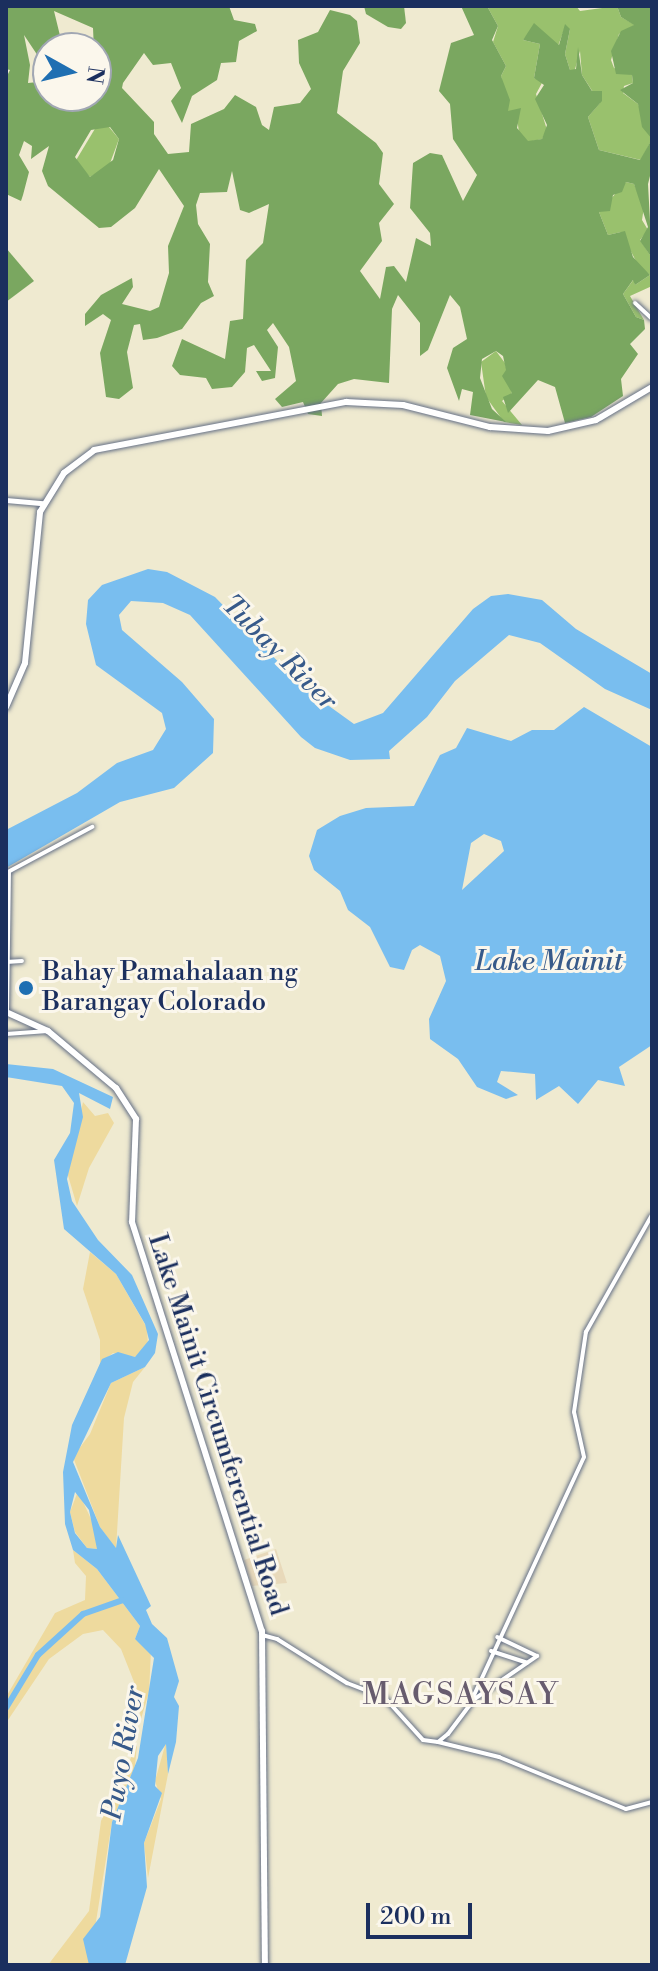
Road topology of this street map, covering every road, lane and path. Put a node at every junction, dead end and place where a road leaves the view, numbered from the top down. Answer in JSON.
{"nodes":[{"id":1,"x":635,"y":303,"type":"dead end"},
{"id":2,"x":652,"y":319,"type":"edge"},
{"id":3,"x":652,"y":387,"type":"edge"},
{"id":4,"x":6,"y":500,"type":"edge"},
{"id":5,"x":43,"y":503,"type":"junction"},
{"id":6,"x":6,"y":707,"type":"edge"},
{"id":7,"x":92,"y":827,"type":"dead end"},
{"id":8,"x":7,"y":872,"type":"edge"},
{"id":9,"x":22,"y":961,"type":"dead end"},
{"id":10,"x":6,"y":962,"type":"edge"},
{"id":11,"x":6,"y":982,"type":"edge"},
{"id":12,"x":6,"y":1012,"type":"edge"},
{"id":13,"x":48,"y":1031,"type":"junction"},
{"id":14,"x":6,"y":1034,"type":"edge"},
{"id":15,"x":652,"y":1215,"type":"edge"},
{"id":16,"x":262,"y":1635,"type":"junction"},
{"id":17,"x":497,"y":1637,"type":"junction"},
{"id":18,"x":490,"y":1651,"type":"junction"},
{"id":19,"x":527,"y":1663,"type":"junction"},
{"id":20,"x":471,"y":1701,"type":"junction"},
{"id":21,"x":438,"y":1742,"type":"junction"},
{"id":22,"x":652,"y":1802,"type":"edge"},
{"id":23,"x":265,"y":1965,"type":"edge"}],
"edges":[{"from":1,"to":2,"type":"street"},
{"from":3,"to":5,"type":"main road"},
{"from":4,"to":5,"type":"street"},
{"from":5,"to":6,"type":"main road"},
{"from":7,"to":8,"type":"street"},
{"from":8,"to":10,"type":"street"},
{"from":9,"to":10,"type":"street"},
{"from":10,"to":11,"type":"street"},
{"from":11,"to":12,"type":"street"},
{"from":12,"to":13,"type":"main road","name":"Lake Mainit Circumferential Road"},
{"from":13,"to":14,"type":"street"},
{"from":13,"to":16,"type":"main road","name":"Lake Mainit Circumferential Road"},
{"from":15,"to":17,"type":"street"},
{"from":16,"to":21,"type":"street"},
{"from":16,"to":23,"type":"main road","name":"Lake Mainit Circumferential Road"},
{"from":17,"to":18,"type":"street"},
{"from":17,"to":19,"type":"street"},
{"from":18,"to":19,"type":"street"},
{"from":18,"to":20,"type":"street"},
{"from":19,"to":20,"type":"street"},
{"from":20,"to":21,"type":"street"},
{"from":21,"to":22,"type":"street"}]}
